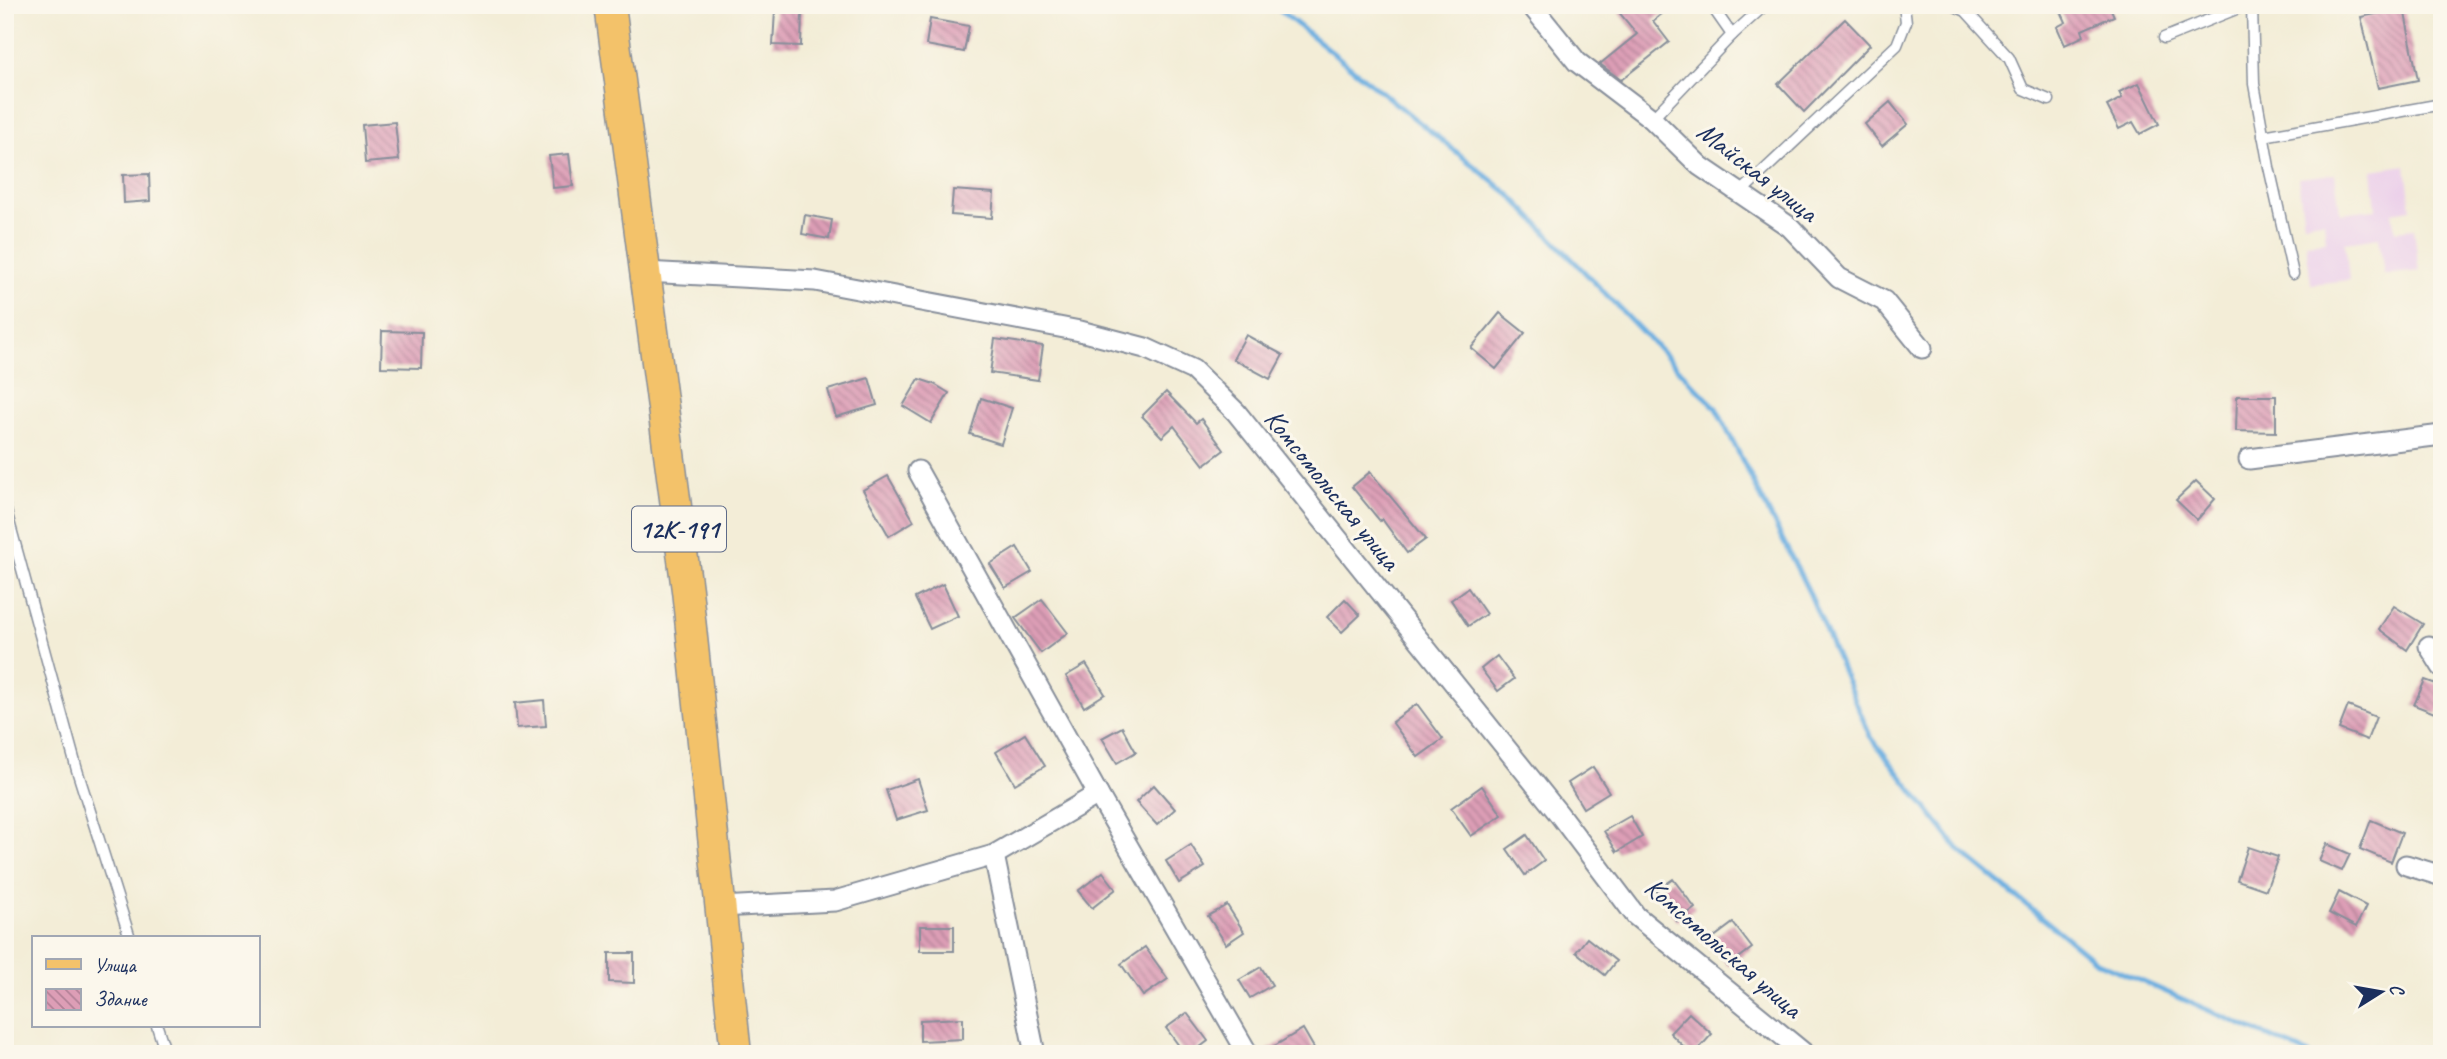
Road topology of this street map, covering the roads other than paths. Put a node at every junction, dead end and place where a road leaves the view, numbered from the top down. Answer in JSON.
{"nodes":[{"id":1,"x":610,"y":5,"type":"edge"},
{"id":2,"x":1531,"y":5,"type":"edge"},
{"id":3,"x":1711,"y":5,"type":"edge"},
{"id":4,"x":1765,"y":5,"type":"edge"},
{"id":5,"x":1904,"y":5,"type":"edge"},
{"id":6,"x":1953,"y":5,"type":"edge"},
{"id":7,"x":2246,"y":5,"type":"edge"},
{"id":8,"x":2252,"y":5,"type":"edge"},
{"id":9,"x":1732,"y":35,"type":"junction"},
{"id":10,"x":2164,"y":38,"type":"dead end"},
{"id":11,"x":2049,"y":100,"type":"dead end"},
{"id":12,"x":2442,"y":104,"type":"edge"},
{"id":13,"x":1652,"y":119,"type":"junction"},
{"id":14,"x":2263,"y":136,"type":"junction"},
{"id":15,"x":1740,"y":192,"type":"junction"},
{"id":16,"x":645,"y":272,"type":"junction"},
{"id":17,"x":2293,"y":274,"type":"dead end"},
{"id":18,"x":1922,"y":348,"type":"dead end"},
{"id":19,"x":2442,"y":435,"type":"edge"},
{"id":20,"x":2249,"y":459,"type":"dead end"},
{"id":21,"x":918,"y":471,"type":"dead end"},
{"id":22,"x":5,"y":507,"type":"edge"},
{"id":23,"x":2429,"y":646,"type":"dead end"},
{"id":24,"x":2442,"y":667,"type":"edge"},
{"id":25,"x":1098,"y":794,"type":"junction"},
{"id":26,"x":994,"y":855,"type":"junction"},
{"id":27,"x":2406,"y":865,"type":"dead end"},
{"id":28,"x":2442,"y":876,"type":"edge"},
{"id":29,"x":721,"y":907,"type":"junction"},
{"id":30,"x":129,"y":936,"type":"edge"},
{"id":31,"x":158,"y":1028,"type":"edge"},
{"id":32,"x":166,"y":1054,"type":"edge"},
{"id":33,"x":736,"y":1054,"type":"edge"},
{"id":34,"x":1035,"y":1054,"type":"edge"},
{"id":35,"x":1248,"y":1054,"type":"edge"},
{"id":36,"x":1805,"y":1054,"type":"edge"}],
"edges":[{"from":1,"to":16,"type":"main road","number":"12К-191"},
{"from":2,"to":13,"type":"street","name":"Майская улица"},
{"from":3,"to":9,"type":"lane"},
{"from":4,"to":9,"type":"lane"},
{"from":5,"to":15,"type":"lane"},
{"from":6,"to":11,"type":"lane"},
{"from":7,"to":10,"type":"lane"},
{"from":8,"to":14,"type":"lane"},
{"from":9,"to":13,"type":"lane"},
{"from":12,"to":14,"type":"lane"},
{"from":13,"to":15,"type":"street","name":"Майская улица"},
{"from":14,"to":17,"type":"lane"},
{"from":15,"to":18,"type":"street","name":"Майская улица"},
{"from":16,"to":29,"type":"main road","number":"12К-191"},
{"from":16,"to":36,"type":"street","name":"Комсомольская улица"},
{"from":19,"to":20,"type":"street"},
{"from":21,"to":25,"type":"street"},
{"from":22,"to":30,"type":"lane"},
{"from":23,"to":24,"type":"street"},
{"from":25,"to":26,"type":"street"},
{"from":25,"to":35,"type":"street"},
{"from":26,"to":29,"type":"street"},
{"from":26,"to":34,"type":"street"},
{"from":27,"to":28,"type":"street"},
{"from":29,"to":33,"type":"main road","number":"12К-191"},
{"from":31,"to":32,"type":"lane"}]}
